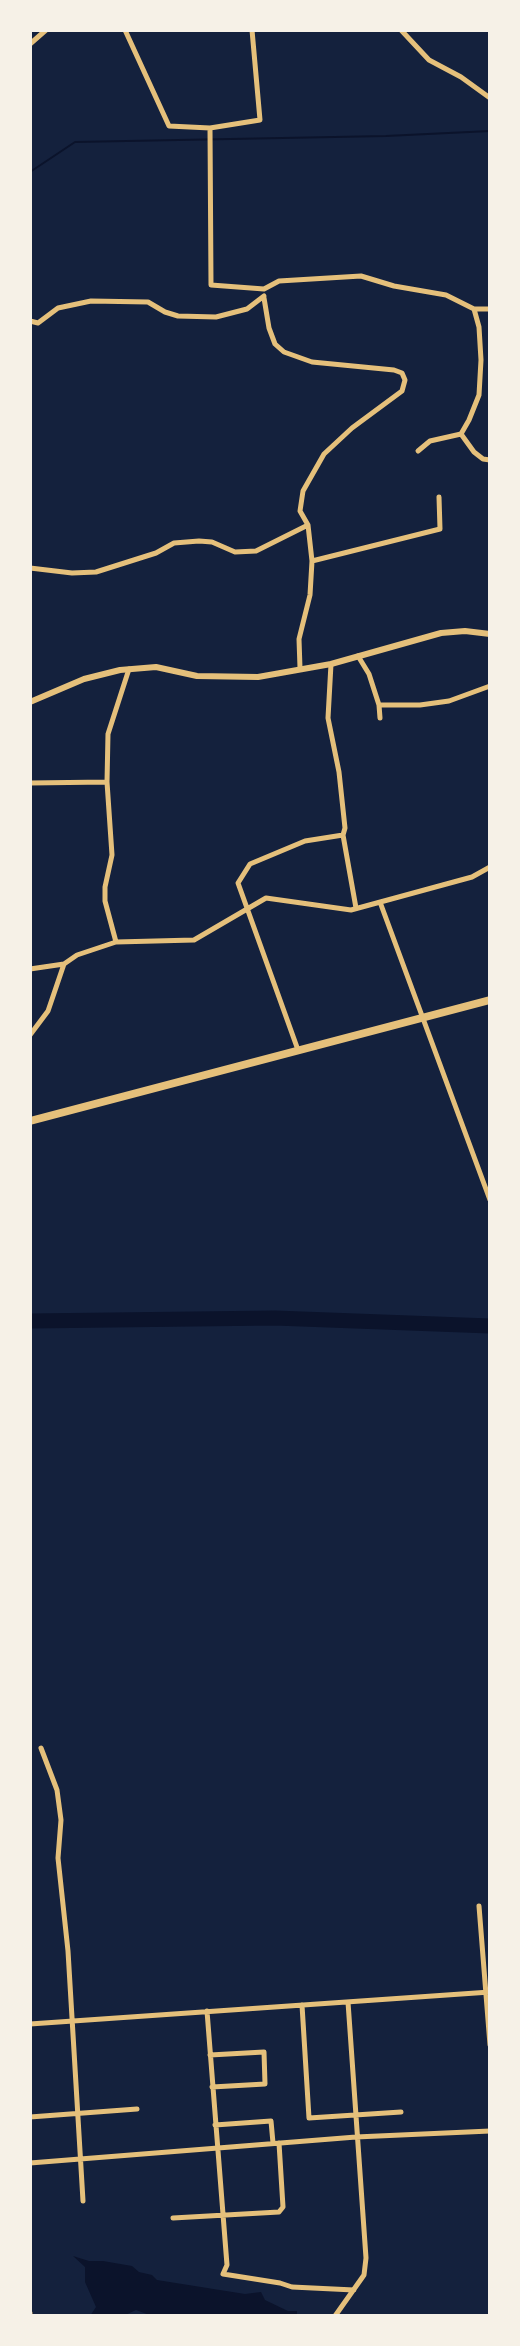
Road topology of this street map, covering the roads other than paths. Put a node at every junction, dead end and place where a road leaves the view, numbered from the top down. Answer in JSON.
{"nodes":[{"id":1,"x":46,"y":30,"type":"edge"},
{"id":2,"x":125,"y":30,"type":"edge"},
{"id":3,"x":252,"y":30,"type":"edge"},
{"id":4,"x":401,"y":30,"type":"edge"},
{"id":5,"x":30,"y":44,"type":"edge"},
{"id":6,"x":490,"y":98,"type":"edge"},
{"id":7,"x":210,"y":130,"type":"junction"},
{"id":8,"x":264,"y":289,"type":"junction"},
{"id":9,"x":264,"y":298,"type":"junction"},
{"id":10,"x":474,"y":309,"type":"junction"},
{"id":11,"x":490,"y":309,"type":"edge"},
{"id":12,"x":30,"y":321,"type":"edge"},
{"id":13,"x":461,"y":434,"type":"junction"},
{"id":14,"x":418,"y":451,"type":"dead end"},
{"id":15,"x":490,"y":460,"type":"edge"},
{"id":16,"x":439,"y":497,"type":"dead end"},
{"id":17,"x":308,"y":525,"type":"junction"},
{"id":18,"x":312,"y":561,"type":"junction"},
{"id":19,"x":30,"y":568,"type":"edge"},
{"id":20,"x":489,"y":631,"type":"edge"},
{"id":21,"x":358,"y":656,"type":"junction"},
{"id":22,"x":331,"y":664,"type":"junction"},
{"id":23,"x":300,"y":668,"type":"junction"},
{"id":24,"x":129,"y":669,"type":"junction"},
{"id":25,"x":490,"y":686,"type":"edge"},
{"id":26,"x":30,"y":702,"type":"edge"},
{"id":27,"x":380,"y":705,"type":"junction"},
{"id":28,"x":380,"y":718,"type":"dead end"},
{"id":29,"x":107,"y":782,"type":"junction"},
{"id":30,"x":30,"y":783,"type":"edge"},
{"id":31,"x":343,"y":835,"type":"junction"},
{"id":32,"x":490,"y":867,"type":"edge"},
{"id":33,"x":381,"y":902,"type":"junction"},
{"id":34,"x":356,"y":908,"type":"junction"},
{"id":35,"x":248,"y":909,"type":"junction"},
{"id":36,"x":116,"y":942,"type":"junction"},
{"id":37,"x":64,"y":964,"type":"junction"},
{"id":38,"x":30,"y":969,"type":"edge"},
{"id":39,"x":490,"y":1000,"type":"edge"},
{"id":40,"x":423,"y":1018,"type":"junction"},
{"id":41,"x":30,"y":1035,"type":"edge"},
{"id":42,"x":298,"y":1050,"type":"junction"},
{"id":43,"x":30,"y":1121,"type":"edge"},
{"id":44,"x":490,"y":1200,"type":"edge"},
{"id":45,"x":41,"y":1748,"type":"dead end"},
{"id":46,"x":479,"y":1906,"type":"dead end"},
{"id":47,"x":488,"y":1992,"type":"edge"},
{"id":48,"x":348,"y":2002,"type":"junction"},
{"id":49,"x":303,"y":2005,"type":"junction"},
{"id":50,"x":207,"y":2011,"type":"junction"},
{"id":51,"x":70,"y":2021,"type":"junction"},
{"id":52,"x":30,"y":2024,"type":"edge"},
{"id":53,"x":490,"y":2046,"type":"edge"},
{"id":54,"x":210,"y":2055,"type":"junction"},
{"id":55,"x":212,"y":2086,"type":"junction"},
{"id":56,"x":137,"y":2109,"type":"dead end"},
{"id":57,"x":401,"y":2112,"type":"dead end"},
{"id":58,"x":77,"y":2113,"type":"junction"},
{"id":59,"x":355,"y":2115,"type":"junction"},
{"id":60,"x":30,"y":2117,"type":"edge"},
{"id":61,"x":215,"y":2125,"type":"junction"},
{"id":62,"x":490,"y":2131,"type":"edge"},
{"id":63,"x":356,"y":2137,"type":"junction"},
{"id":64,"x":276,"y":2143,"type":"junction"},
{"id":65,"x":216,"y":2148,"type":"junction"},
{"id":66,"x":80,"y":2159,"type":"junction"},
{"id":67,"x":30,"y":2163,"type":"edge"},
{"id":68,"x":83,"y":2201,"type":"dead end"},
{"id":69,"x":223,"y":2216,"type":"junction"},
{"id":70,"x":173,"y":2218,"type":"dead end"},
{"id":71,"x":354,"y":2290,"type":"junction"},
{"id":72,"x":335,"y":2316,"type":"edge"}],
"edges":[{"from":1,"to":5,"type":"street"},
{"from":2,"to":7,"type":"street"},
{"from":3,"to":7,"type":"street"},
{"from":4,"to":6,"type":"street"},
{"from":7,"to":8,"type":"street"},
{"from":8,"to":9,"type":"street"},
{"from":8,"to":10,"type":"street"},
{"from":9,"to":12,"type":"street"},
{"from":9,"to":17,"type":"street"},
{"from":10,"to":11,"type":"street"},
{"from":10,"to":13,"type":"street"},
{"from":13,"to":14,"type":"street"},
{"from":13,"to":15,"type":"street"},
{"from":16,"to":18,"type":"street"},
{"from":17,"to":18,"type":"street"},
{"from":17,"to":19,"type":"street"},
{"from":18,"to":23,"type":"street"},
{"from":20,"to":21,"type":"street"},
{"from":21,"to":22,"type":"street"},
{"from":21,"to":27,"type":"street"},
{"from":22,"to":23,"type":"street"},
{"from":22,"to":31,"type":"street"},
{"from":23,"to":24,"type":"street"},
{"from":24,"to":26,"type":"street"},
{"from":24,"to":29,"type":"street"},
{"from":25,"to":27,"type":"street"},
{"from":27,"to":28,"type":"street"},
{"from":29,"to":30,"type":"street"},
{"from":29,"to":36,"type":"street"},
{"from":31,"to":34,"type":"street"},
{"from":31,"to":35,"type":"street"},
{"from":32,"to":33,"type":"street"},
{"from":33,"to":34,"type":"street"},
{"from":33,"to":40,"type":"street"},
{"from":34,"to":35,"type":"street"},
{"from":35,"to":36,"type":"street"},
{"from":35,"to":42,"type":"street"},
{"from":36,"to":37,"type":"street"},
{"from":37,"to":38,"type":"street"},
{"from":37,"to":41,"type":"street"},
{"from":39,"to":40,"type":"main road"},
{"from":40,"to":42,"type":"main road"},
{"from":40,"to":44,"type":"street"},
{"from":42,"to":43,"type":"main road"},
{"from":45,"to":51,"type":"street"},
{"from":46,"to":47,"type":"street"},
{"from":47,"to":48,"type":"street"},
{"from":47,"to":53,"type":"street"},
{"from":48,"to":49,"type":"street"},
{"from":48,"to":59,"type":"street"},
{"from":49,"to":50,"type":"street"},
{"from":49,"to":59,"type":"street"},
{"from":50,"to":51,"type":"street"},
{"from":50,"to":54,"type":"street"},
{"from":51,"to":52,"type":"street"},
{"from":51,"to":58,"type":"street"},
{"from":54,"to":55,"type":"street"},
{"from":54,"to":55,"type":"street"},
{"from":55,"to":61,"type":"street"},
{"from":56,"to":58,"type":"street"},
{"from":57,"to":59,"type":"street"},
{"from":58,"to":60,"type":"street"},
{"from":58,"to":66,"type":"street"},
{"from":59,"to":63,"type":"street"},
{"from":61,"to":64,"type":"street"},
{"from":61,"to":65,"type":"street"},
{"from":62,"to":63,"type":"street"},
{"from":63,"to":64,"type":"street"},
{"from":63,"to":71,"type":"street"},
{"from":64,"to":65,"type":"street"},
{"from":64,"to":69,"type":"street"},
{"from":65,"to":66,"type":"street"},
{"from":65,"to":69,"type":"street"},
{"from":66,"to":67,"type":"street"},
{"from":66,"to":68,"type":"street"},
{"from":69,"to":70,"type":"street"},
{"from":69,"to":71,"type":"street"},
{"from":71,"to":72,"type":"street"}]}
